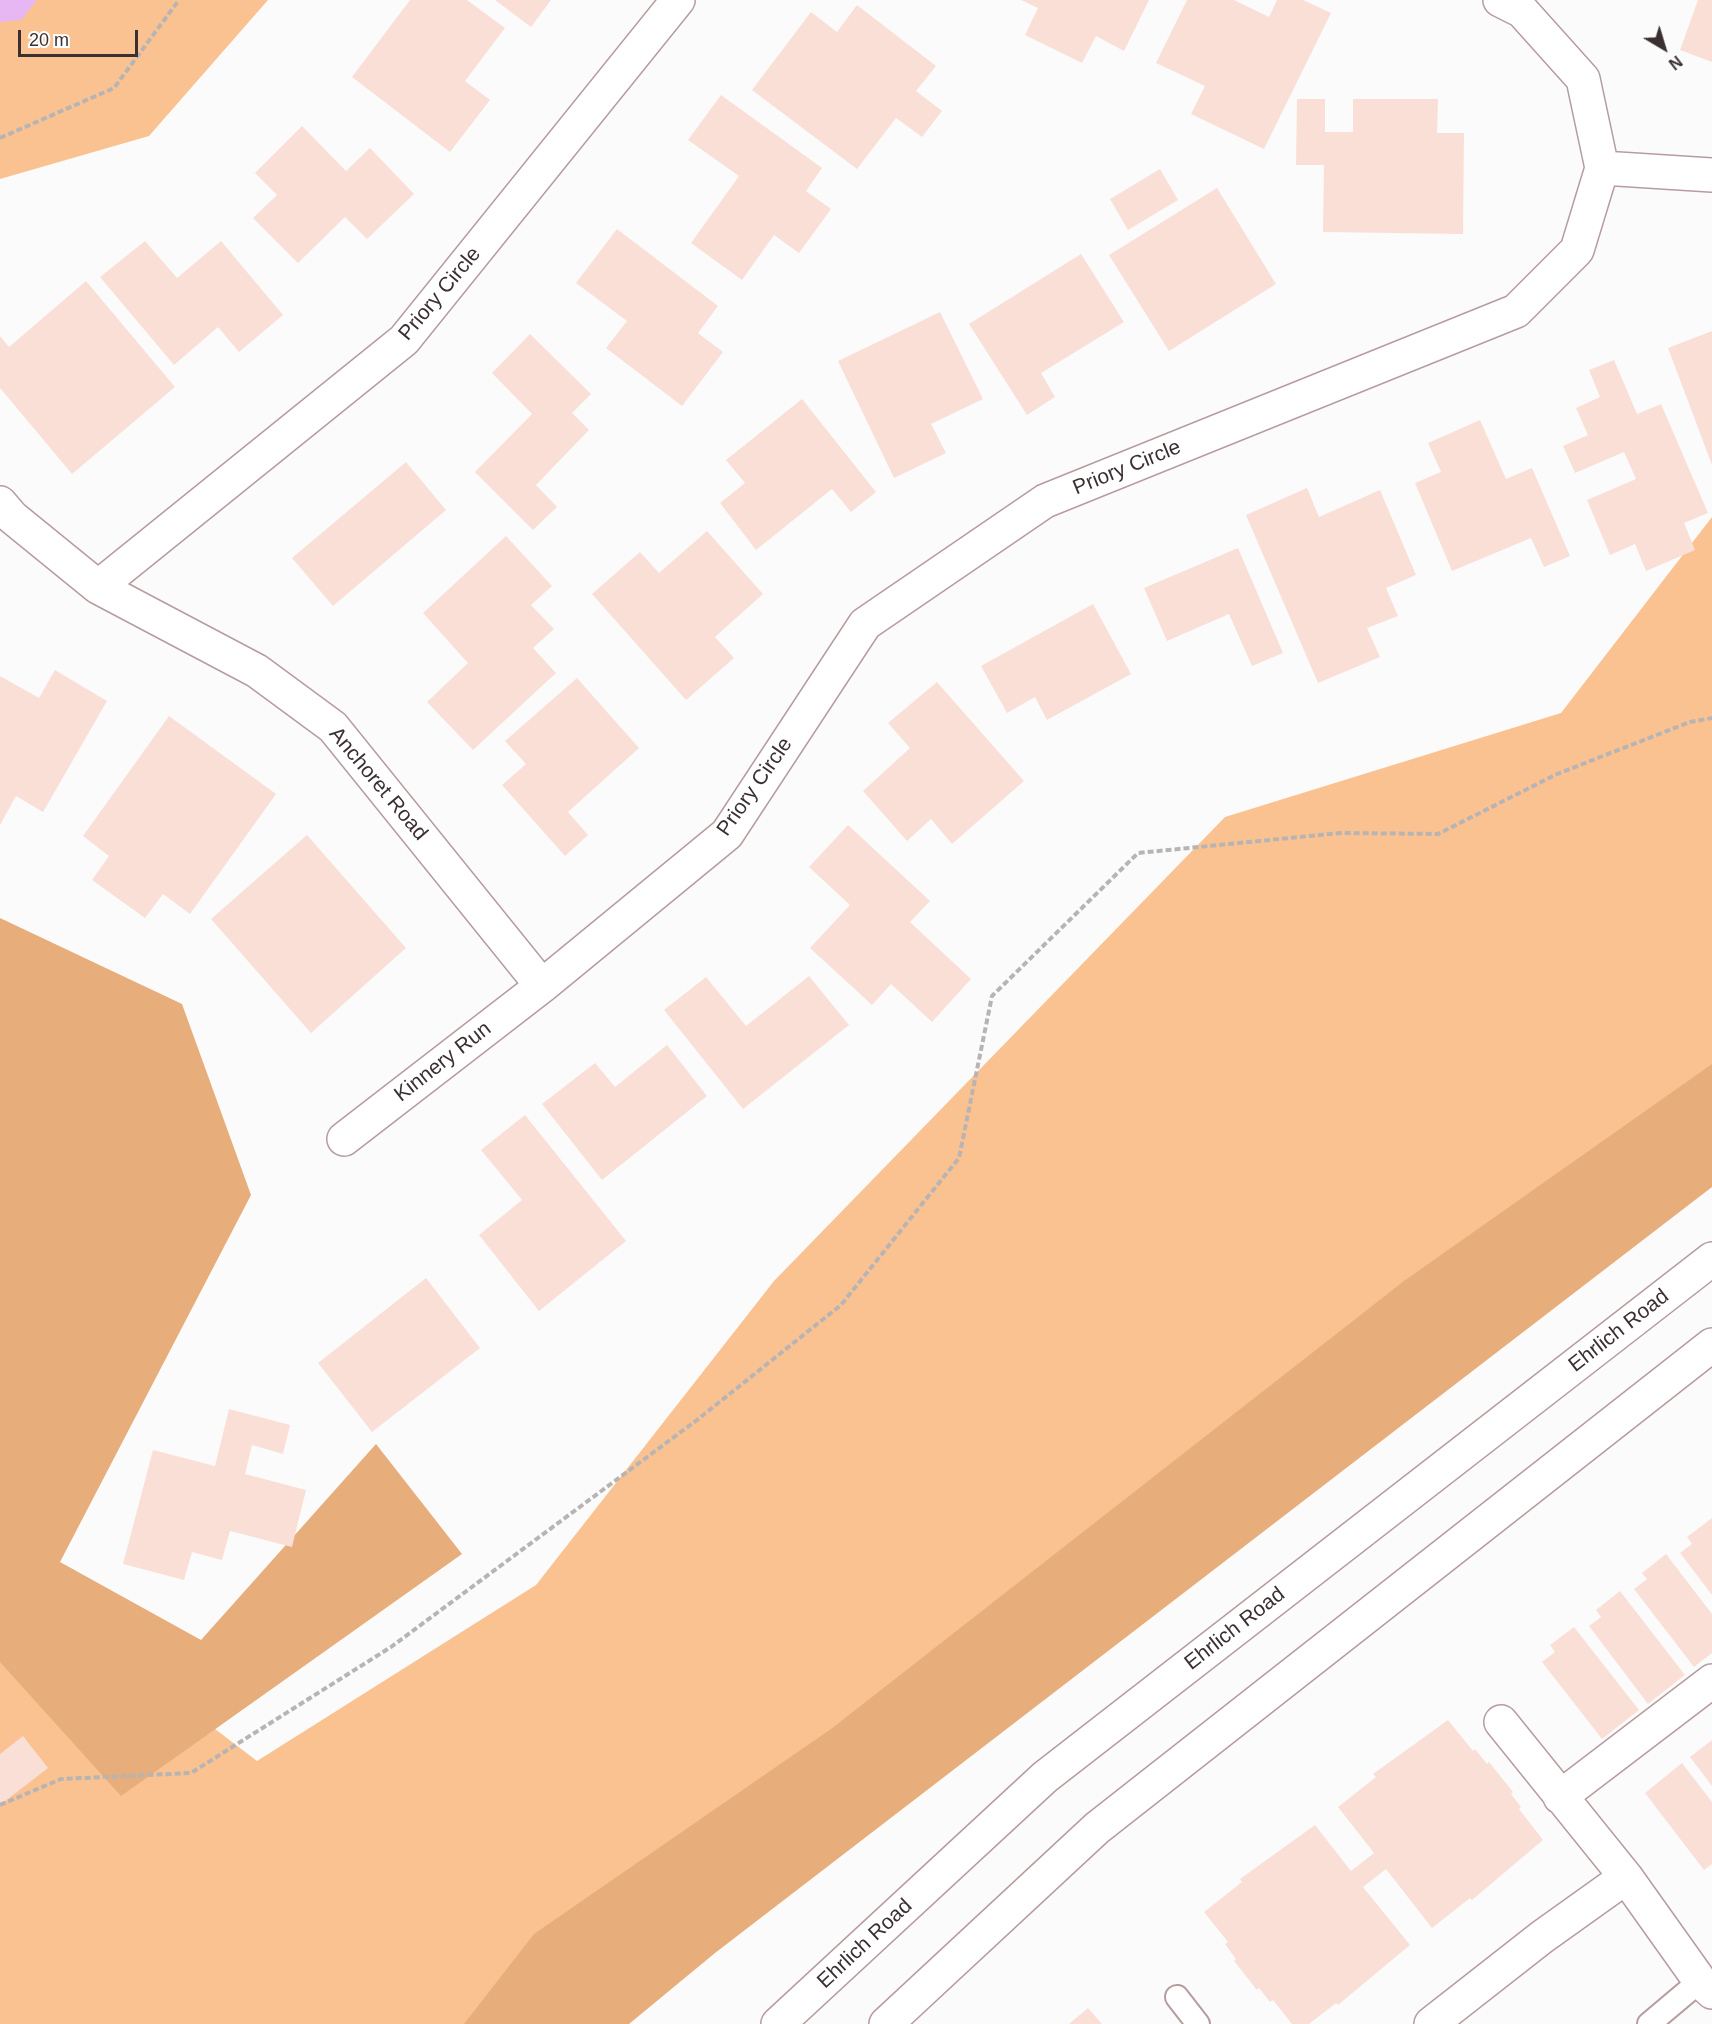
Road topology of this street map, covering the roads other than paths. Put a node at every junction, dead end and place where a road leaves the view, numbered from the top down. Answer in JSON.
{"nodes":[{"id":1,"x":678,"y":0,"type":"edge"},
{"id":2,"x":1500,"y":0,"type":"edge"},
{"id":3,"x":1602,"y":168,"type":"junction"},
{"id":4,"x":1712,"y":174,"type":"edge"},
{"id":5,"x":0,"y":503,"type":"edge"},
{"id":6,"x":98,"y":587,"type":"junction"},
{"id":7,"x":542,"y":986,"type":"junction"},
{"id":8,"x":344,"y":1139,"type":"dead end"},
{"id":9,"x":1712,"y":1259,"type":"edge"},
{"id":10,"x":1712,"y":1345,"type":"edge"},
{"id":11,"x":1712,"y":1680,"type":"edge"},
{"id":12,"x":1501,"y":1722,"type":"dead end"},
{"id":13,"x":1560,"y":1797,"type":"junction"},
{"id":14,"x":1626,"y":1877,"type":"junction"},
{"id":15,"x":1706,"y":1987,"type":"edge"},
{"id":16,"x":1178,"y":1997,"type":"dead end"},
{"id":17,"x":778,"y":2024,"type":"edge"},
{"id":18,"x":886,"y":2024,"type":"edge"},
{"id":19,"x":1198,"y":2024,"type":"edge"},
{"id":20,"x":1431,"y":2024,"type":"edge"},
{"id":21,"x":1649,"y":2024,"type":"edge"}],
"edges":[{"from":1,"to":6,"type":"street","name":"Priory Circle"},
{"from":2,"to":3,"type":"street","name":"Priory Circle"},
{"from":3,"to":4,"type":"street"},
{"from":3,"to":7,"type":"street","name":"Priory Circle"},
{"from":5,"to":6,"type":"street","name":"Anchoret Road"},
{"from":6,"to":7,"type":"street","name":"Anchoret Road"},
{"from":7,"to":8,"type":"street","name":"Kinnery Run"},
{"from":9,"to":17,"type":"street","name":"Ehrlich Road"},
{"from":10,"to":18,"type":"street"},
{"from":11,"to":13,"type":"street"},
{"from":12,"to":13,"type":"street"},
{"from":13,"to":14,"type":"street"},
{"from":14,"to":15,"type":"street"},
{"from":14,"to":20,"type":"street"},
{"from":15,"to":21,"type":"lane"},
{"from":16,"to":19,"type":"lane"}]}
